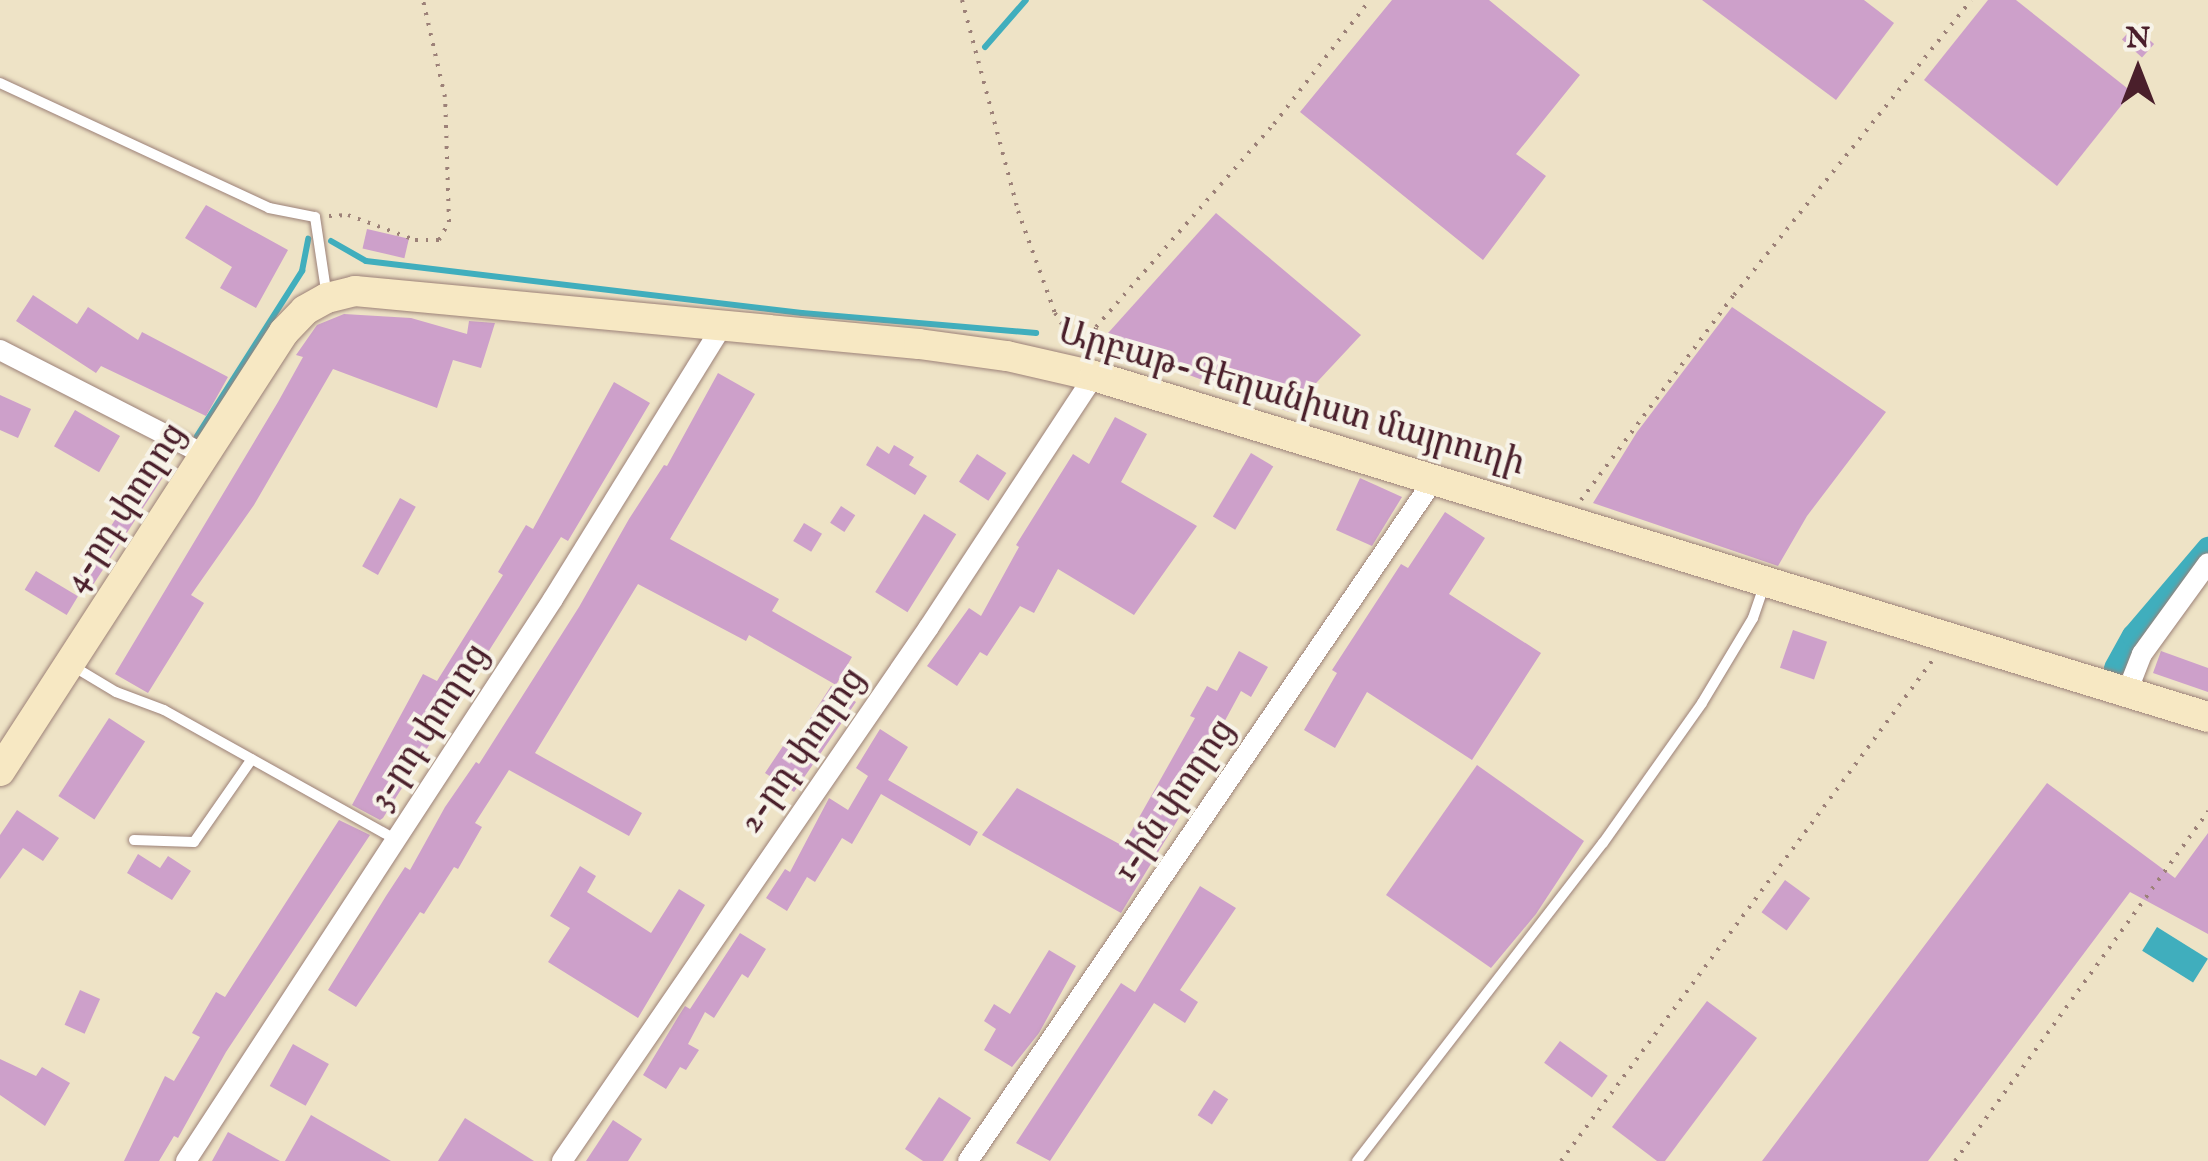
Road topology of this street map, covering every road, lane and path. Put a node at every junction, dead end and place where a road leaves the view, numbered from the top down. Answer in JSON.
{"nodes":[{"id":1,"x":423,"y":0,"type":"edge"},
{"id":2,"x":962,"y":0,"type":"edge"},
{"id":3,"x":1370,"y":0,"type":"edge"},
{"id":4,"x":1972,"y":0,"type":"edge"},
{"id":5,"x":0,"y":83,"type":"edge"},
{"id":6,"x":315,"y":217,"type":"junction"},
{"id":7,"x":327,"y":298,"type":"junction"},
{"id":8,"x":723,"y":325,"type":"junction"},
{"id":9,"x":0,"y":350,"type":"edge"},
{"id":10,"x":1094,"y":376,"type":"junction"},
{"id":11,"x":205,"y":455,"type":"junction"},
{"id":12,"x":1434,"y":478,"type":"junction"},
{"id":13,"x":1568,"y":519,"type":"junction"},
{"id":14,"x":2208,"y":562,"type":"edge"},
{"id":15,"x":1765,"y":580,"type":"junction"},
{"id":16,"x":1950,"y":637,"type":"junction"},
{"id":17,"x":69,"y":664,"type":"junction"},
{"id":18,"x":2127,"y":692,"type":"junction"},
{"id":19,"x":2208,"y":717,"type":"edge"},
{"id":20,"x":252,"y":760,"type":"junction"},
{"id":21,"x":0,"y":771,"type":"edge"},
{"id":22,"x":2208,"y":811,"type":"edge"},
{"id":23,"x":134,"y":840,"type":"dead end"},
{"id":24,"x":395,"y":840,"type":"junction"},
{"id":25,"x":186,"y":1161,"type":"edge"},
{"id":26,"x":562,"y":1161,"type":"edge"},
{"id":27,"x":968,"y":1161,"type":"edge"},
{"id":28,"x":1357,"y":1161,"type":"edge"},
{"id":29,"x":1561,"y":1161,"type":"edge"},
{"id":30,"x":1955,"y":1161,"type":"edge"}],
"edges":[{"from":1,"to":6,"type":"path"},
{"from":2,"to":10,"type":"path"},
{"from":3,"to":10,"type":"path"},
{"from":4,"to":13,"type":"path"},
{"from":5,"to":6,"type":"lane"},
{"from":6,"to":7,"type":"lane"},
{"from":7,"to":8,"type":"main road","name":"Արբաթ-Գեղանիստ մայրուղի"},
{"from":7,"to":11,"type":"main road","name":"4-րդ փողոց"},
{"from":8,"to":10,"type":"main road","name":"Արբաթ-Գեղանիստ մայրուղի"},
{"from":8,"to":24,"type":"street","name":"3-րդ փողոց"},
{"from":9,"to":11,"type":"street"},
{"from":10,"to":12,"type":"main road","name":"Արբաթ-Գեղանիստ մայրուղի"},
{"from":10,"to":26,"type":"street","name":"2-րդ փողոց"},
{"from":11,"to":17,"type":"main road","name":"4-րդ փողոց"},
{"from":12,"to":13,"type":"main road","name":"Արբաթ-Գեղանիստ մայրուղի"},
{"from":12,"to":27,"type":"street","name":"1-ին փողոց"},
{"from":13,"to":15,"type":"main road","name":"Արբաթ-Գեղանիստ մայրուղի"},
{"from":14,"to":18,"type":"street"},
{"from":15,"to":16,"type":"main road","name":"Արբաթ-Գեղանիստ մայրուղի"},
{"from":15,"to":28,"type":"lane"},
{"from":16,"to":18,"type":"main road","name":"Արբաթ-Գեղանիստ մայրուղի"},
{"from":16,"to":29,"type":"path"},
{"from":17,"to":20,"type":"lane"},
{"from":17,"to":21,"type":"main road","name":"4-րդ փողոց"},
{"from":18,"to":19,"type":"main road","name":"Արբաթ-Գեղանիստ մայրուղի"},
{"from":20,"to":23,"type":"lane"},
{"from":20,"to":24,"type":"lane"},
{"from":22,"to":30,"type":"path"},
{"from":24,"to":25,"type":"street","name":"3-րդ փողոց"}]}
